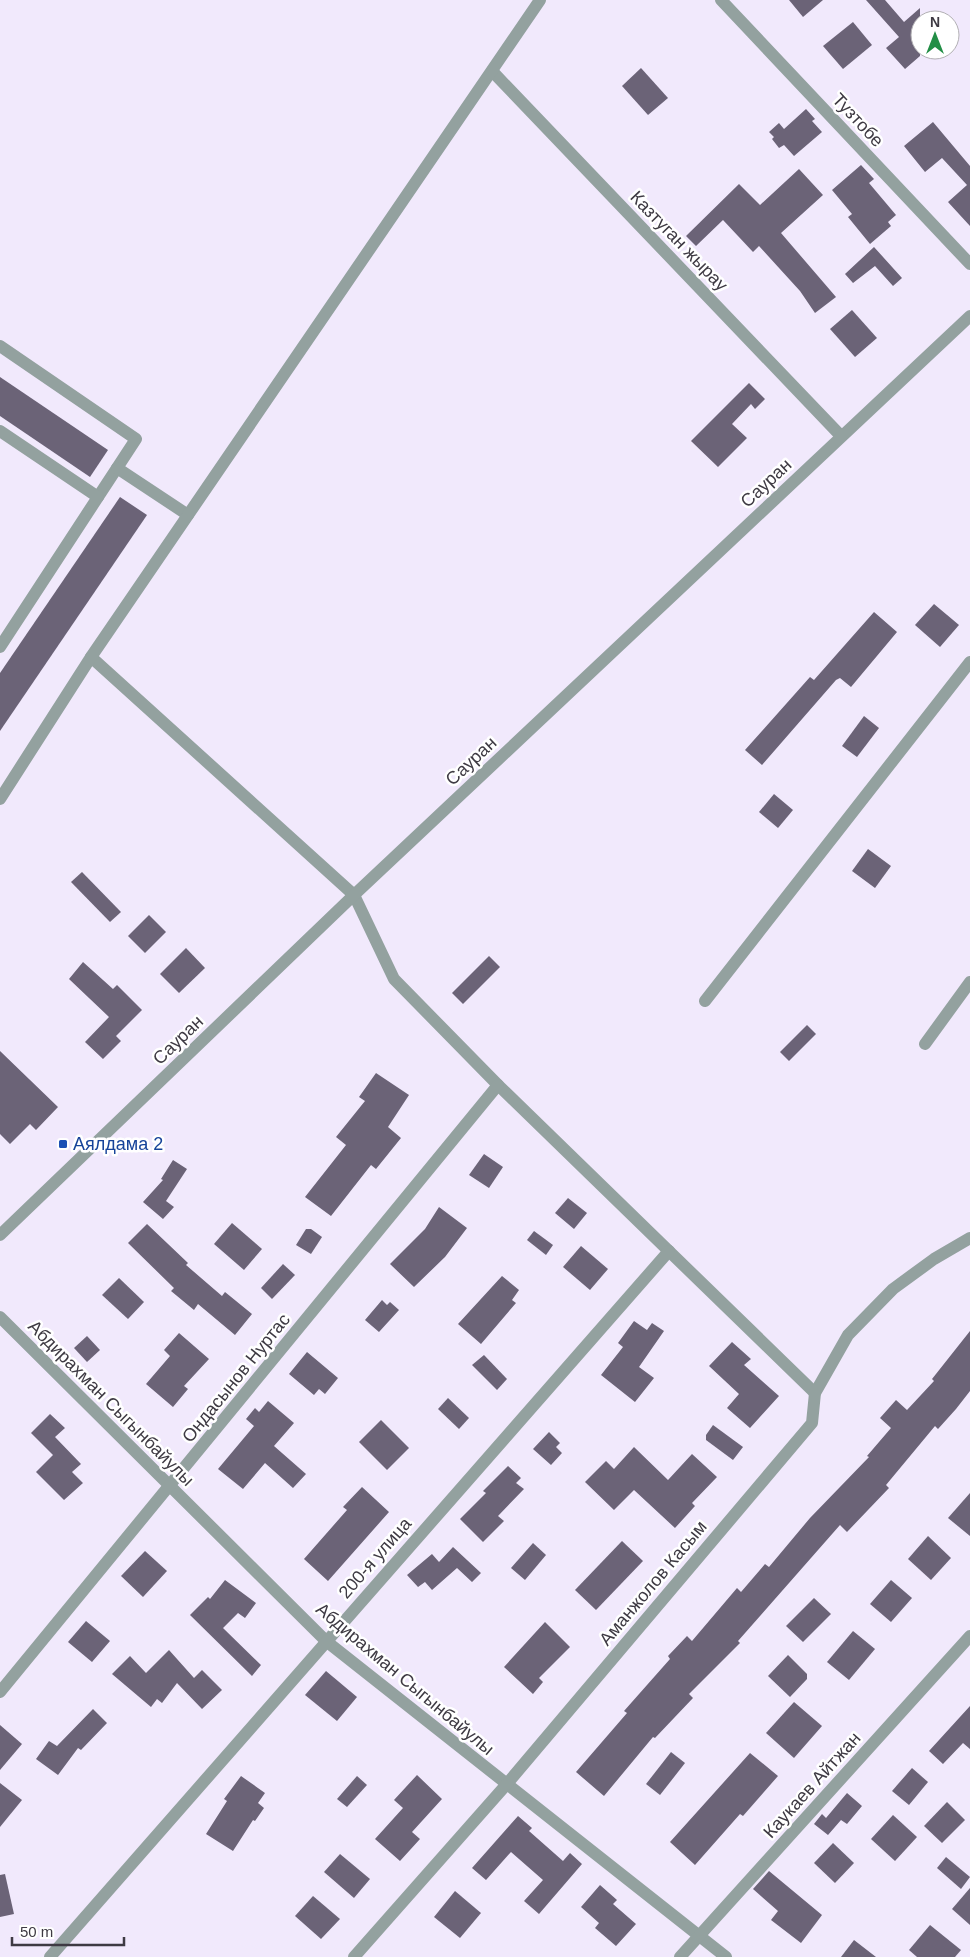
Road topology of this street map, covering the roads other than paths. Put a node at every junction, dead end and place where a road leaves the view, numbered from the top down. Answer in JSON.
{"nodes":[{"id":1,"x":540,"y":0,"type":"edge"},
{"id":2,"x":721,"y":0,"type":"edge"},
{"id":3,"x":492,"y":71,"type":"junction"},
{"id":4,"x":970,"y":264,"type":"edge"},
{"id":5,"x":970,"y":316,"type":"edge"},
{"id":6,"x":0,"y":346,"type":"edge"},
{"id":7,"x":0,"y":431,"type":"edge"},
{"id":8,"x":841,"y":436,"type":"junction"},
{"id":9,"x":117,"y":468,"type":"junction"},
{"id":10,"x":98,"y":497,"type":"junction"},
{"id":11,"x":188,"y":515,"type":"junction"},
{"id":12,"x":0,"y":647,"type":"edge"},
{"id":13,"x":91,"y":657,"type":"junction"},
{"id":14,"x":970,"y":662,"type":"edge"},
{"id":15,"x":4,"y":783,"type":"edge"},
{"id":16,"x":0,"y":799,"type":"edge"},
{"id":17,"x":354,"y":894,"type":"junction"},
{"id":18,"x":970,"y":982,"type":"edge"},
{"id":19,"x":705,"y":1001,"type":"dead end"},
{"id":20,"x":925,"y":1044,"type":"dead end"},
{"id":21,"x":498,"y":1085,"type":"junction"},
{"id":22,"x":0,"y":1235,"type":"edge"},
{"id":23,"x":970,"y":1238,"type":"edge"},
{"id":24,"x":669,"y":1251,"type":"junction"},
{"id":25,"x":0,"y":1317,"type":"edge"},
{"id":26,"x":815,"y":1393,"type":"junction"},
{"id":27,"x":170,"y":1486,"type":"junction"},
{"id":28,"x":970,"y":1636,"type":"edge"},
{"id":29,"x":326,"y":1641,"type":"junction"},
{"id":30,"x":0,"y":1692,"type":"edge"},
{"id":31,"x":506,"y":1785,"type":"junction"},
{"id":32,"x":698,"y":1937,"type":"junction"},
{"id":33,"x":50,"y":1957,"type":"edge"},
{"id":34,"x":354,"y":1957,"type":"edge"},
{"id":35,"x":680,"y":1957,"type":"edge"},
{"id":36,"x":726,"y":1957,"type":"edge"}],
"edges":[{"from":1,"to":3,"type":"street"},
{"from":2,"to":4,"type":"street","name":"Тузтобе"},
{"from":3,"to":8,"type":"street","name":"Казтуган жырау"},
{"from":3,"to":11,"type":"street"},
{"from":5,"to":8,"type":"street","name":"Сауран"},
{"from":6,"to":9,"type":"street"},
{"from":7,"to":10,"type":"street"},
{"from":8,"to":17,"type":"street","name":"Сауран"},
{"from":9,"to":10,"type":"street"},
{"from":9,"to":11,"type":"street"},
{"from":10,"to":12,"type":"street"},
{"from":11,"to":13,"type":"street"},
{"from":13,"to":15,"type":"street"},
{"from":13,"to":17,"type":"street"},
{"from":14,"to":19,"type":"street"},
{"from":15,"to":16,"type":"street"},
{"from":17,"to":21,"type":"street"},
{"from":17,"to":22,"type":"street","name":"Сауран"},
{"from":18,"to":20,"type":"street"},
{"from":21,"to":24,"type":"street"},
{"from":21,"to":27,"type":"street","name":"Ондасынов Нуртас"},
{"from":23,"to":26,"type":"street","name":"Аманжолов Касым"},
{"from":24,"to":26,"type":"street"},
{"from":24,"to":29,"type":"street","name":"200-я улица"},
{"from":25,"to":27,"type":"street","name":"Абдирахман Сыгынбайулы"},
{"from":26,"to":31,"type":"street","name":"Аманжолов Касым"},
{"from":27,"to":29,"type":"street","name":"Абдирахман Сыгынбайулы"},
{"from":27,"to":30,"type":"street","name":"Ондасынов Нуртас"},
{"from":28,"to":32,"type":"street","name":"Каукаев Айтжан"},
{"from":29,"to":31,"type":"street","name":"Абдирахман Сыгынбайулы"},
{"from":29,"to":33,"type":"street","name":"200-я улица"},
{"from":31,"to":32,"type":"street","name":"Абдирахман Сыгынбайулы"},
{"from":31,"to":34,"type":"street","name":"Аманжолов Касым"},
{"from":32,"to":35,"type":"street","name":"Каукаев Айтжан"},
{"from":32,"to":36,"type":"street","name":"Абдирахман Сыгынбайулы"}]}
